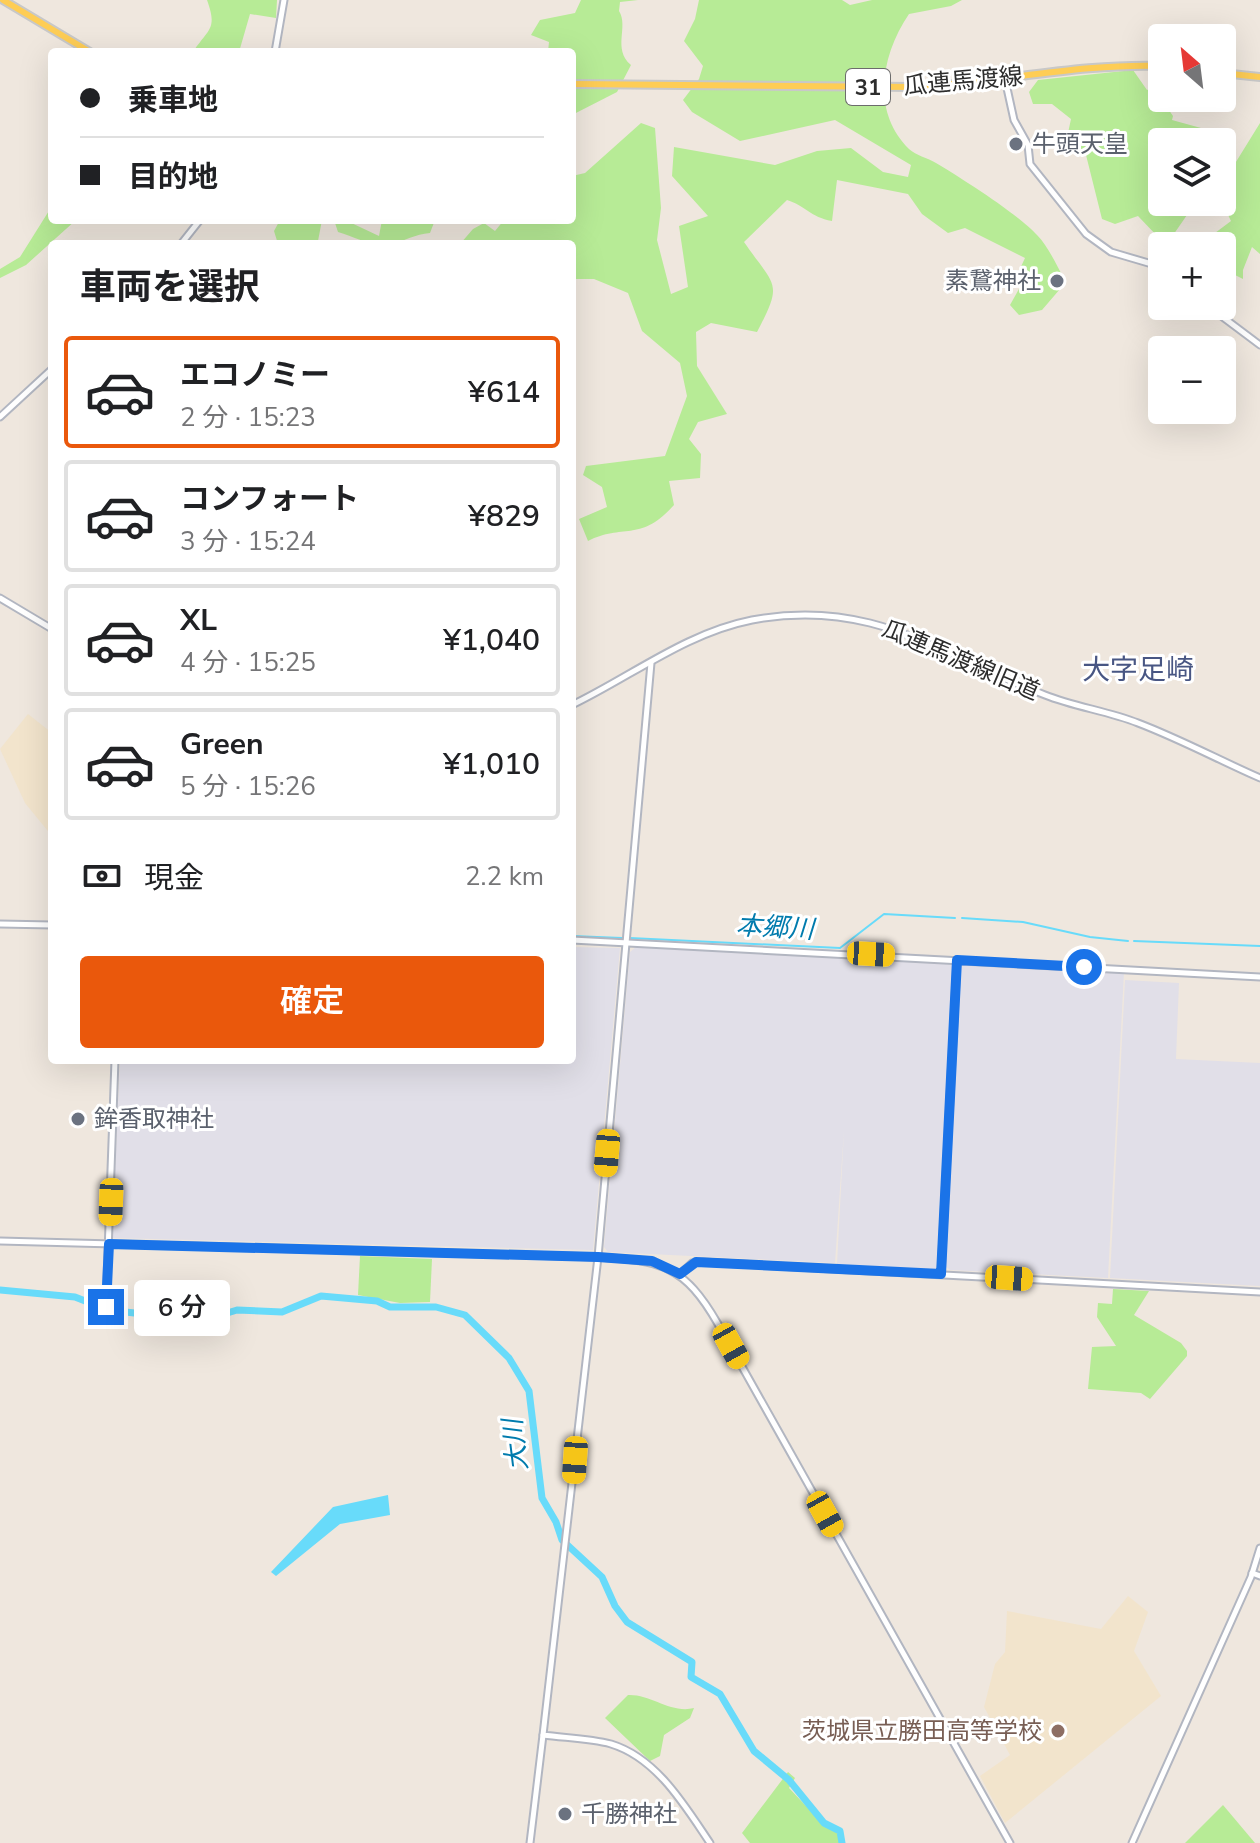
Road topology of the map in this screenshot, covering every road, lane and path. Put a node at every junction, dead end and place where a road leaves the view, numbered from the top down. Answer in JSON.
{"nodes":[{"id":1,"x":3,"y":0,"type":"edge"},
{"id":2,"x":284,"y":0,"type":"edge"},
{"id":3,"x":83,"y":48,"type":"edge"},
{"id":4,"x":276,"y":48,"type":"edge"},
{"id":5,"x":1148,"y":66,"type":"edge"},
{"id":6,"x":1236,"y":74,"type":"edge"},
{"id":7,"x":1260,"y":77,"type":"edge"},
{"id":8,"x":1005,"y":79,"type":"junction"},
{"id":9,"x":576,"y":84,"type":"edge"},
{"id":10,"x":197,"y":224,"type":"edge"},
{"id":11,"x":184,"y":240,"type":"edge"},
{"id":12,"x":1148,"y":263,"type":"edge"},
{"id":13,"x":1227,"y":320,"type":"edge"},
{"id":14,"x":1260,"y":345,"type":"edge"},
{"id":15,"x":48,"y":373,"type":"edge"},
{"id":16,"x":0,"y":417,"type":"edge"},
{"id":17,"x":0,"y":598,"type":"edge"},
{"id":18,"x":48,"y":627,"type":"edge"},
{"id":19,"x":651,"y":663,"type":"junction"},
{"id":20,"x":576,"y":703,"type":"edge"},
{"id":21,"x":1260,"y":778,"type":"edge"},
{"id":22,"x":0,"y":924,"type":"edge"},
{"id":23,"x":48,"y":925,"type":"edge"},
{"id":24,"x":576,"y":940,"type":"edge"},
{"id":25,"x":626,"y":942,"type":"junction"},
{"id":26,"x":957,"y":960,"type":"junction"},
{"id":27,"x":1260,"y":977,"type":"edge"},
{"id":28,"x":115,"y":1064,"type":"edge"},
{"id":29,"x":0,"y":1241,"type":"edge"},
{"id":30,"x":109,"y":1244,"type":"junction"},
{"id":31,"x":598,"y":1257,"type":"junction"},
{"id":32,"x":680,"y":1274,"type":"junction"},
{"id":33,"x":941,"y":1274,"type":"junction"},
{"id":34,"x":1260,"y":1292,"type":"edge"},
{"id":35,"x":106,"y":1307,"type":"dead end"},
{"id":36,"x":1260,"y":1548,"type":"edge"},
{"id":37,"x":1252,"y":1573,"type":"junction"},
{"id":38,"x":1260,"y":1576,"type":"edge"},
{"id":39,"x":543,"y":1735,"type":"junction"},
{"id":40,"x":530,"y":1843,"type":"edge"},
{"id":41,"x":710,"y":1843,"type":"edge"},
{"id":42,"x":1010,"y":1843,"type":"edge"},
{"id":43,"x":1132,"y":1843,"type":"edge"}],
"edges":[{"from":1,"to":3,"type":"main road"},
{"from":2,"to":4,"type":"street"},
{"from":5,"to":8,"type":"main road","name":"瓜連馬渡線","number":"31"},
{"from":6,"to":7,"type":"main road"},
{"from":8,"to":9,"type":"main road","name":"瓜連馬渡線","number":"31"},
{"from":8,"to":12,"type":"street"},
{"from":10,"to":11,"type":"street"},
{"from":13,"to":14,"type":"street"},
{"from":15,"to":16,"type":"street"},
{"from":17,"to":18,"type":"street"},
{"from":19,"to":20,"type":"street","name":"瓜連馬渡線旧道"},
{"from":19,"to":21,"type":"street","name":"瓜連馬渡線旧道"},
{"from":19,"to":25,"type":"street"},
{"from":22,"to":23,"type":"street"},
{"from":24,"to":25,"type":"street"},
{"from":25,"to":26,"type":"street"},
{"from":25,"to":31,"type":"street"},
{"from":26,"to":27,"type":"street"},
{"from":26,"to":33,"type":"street"},
{"from":28,"to":30,"type":"street"},
{"from":29,"to":30,"type":"street"},
{"from":30,"to":31,"type":"street"},
{"from":30,"to":35,"type":"street"},
{"from":31,"to":32,"type":"street"},
{"from":31,"to":39,"type":"street"},
{"from":32,"to":33,"type":"street"},
{"from":32,"to":42,"type":"street"},
{"from":33,"to":34,"type":"street"},
{"from":36,"to":37,"type":"street"},
{"from":37,"to":38,"type":"street"},
{"from":37,"to":43,"type":"street"},
{"from":39,"to":40,"type":"street"},
{"from":39,"to":41,"type":"street"}]}
